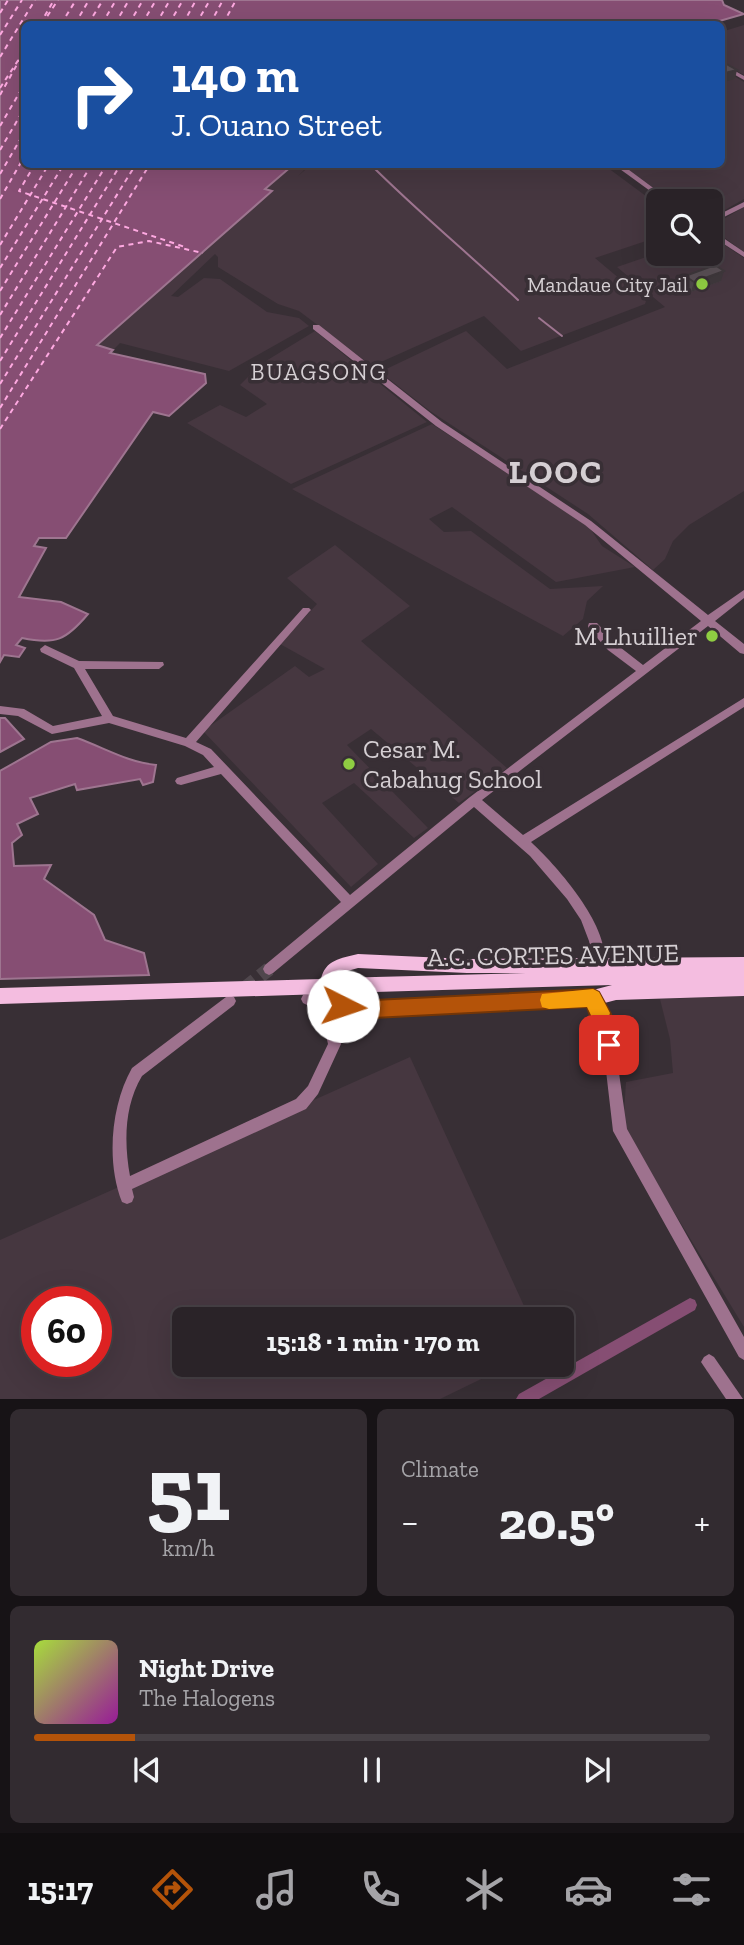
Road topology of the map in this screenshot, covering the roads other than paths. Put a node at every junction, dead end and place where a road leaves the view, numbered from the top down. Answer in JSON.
{"nodes":[{"id":1,"x":725,"y":67,"type":"edge"},
{"id":2,"x":744,"y":78,"type":"edge"},
{"id":3,"x":622,"y":168,"type":"edge"},
{"id":4,"x":651,"y":189,"type":"edge"},
{"id":5,"x":744,"y":204,"type":"edge"},
{"id":6,"x":723,"y":215,"type":"edge"},
{"id":7,"x":723,"y":240,"type":"edge"},
{"id":8,"x":744,"y":255,"type":"edge"},
{"id":9,"x":316,"y":327,"type":"dead end"},
{"id":10,"x":744,"y":593,"type":"edge"},
{"id":11,"x":306,"y":610,"type":"dead end"},
{"id":12,"x":708,"y":622,"type":"junction"},
{"id":13,"x":593,"y":626,"type":"dead end"},
{"id":14,"x":45,"y":649,"type":"dead end"},
{"id":15,"x":744,"y":650,"type":"edge"},
{"id":16,"x":159,"y":664,"type":"dead end"},
{"id":17,"x":78,"y":665,"type":"junction"},
{"id":18,"x":642,"y":670,"type":"junction"},
{"id":19,"x":744,"y":702,"type":"edge"},
{"id":20,"x":0,"y":710,"type":"edge"},
{"id":21,"x":109,"y":719,"type":"junction"},
{"id":22,"x":188,"y":743,"type":"junction"},
{"id":23,"x":222,"y":769,"type":"junction"},
{"id":24,"x":181,"y":781,"type":"dead end"},
{"id":25,"x":474,"y":800,"type":"junction"},
{"id":26,"x":522,"y":842,"type":"junction"},
{"id":27,"x":348,"y":901,"type":"junction"},
{"id":28,"x":744,"y":964,"type":"edge"},
{"id":29,"x":599,"y":965,"type":"junction"},
{"id":30,"x":269,"y":969,"type":"tunnel mouth"},
{"id":31,"x":744,"y":974,"type":"edge"},
{"id":32,"x":744,"y":988,"type":"edge"},
{"id":33,"x":327,"y":994,"type":"junction"},
{"id":34,"x":0,"y":996,"type":"edge"},
{"id":35,"x":593,"y":998,"type":"junction"},
{"id":36,"x":307,"y":999,"type":"dead end"},
{"id":37,"x":230,"y":1001,"type":"dead end"},
{"id":38,"x":744,"y":1352,"type":"edge"},
{"id":39,"x":709,"y":1362,"type":"dead end"},
{"id":40,"x":735,"y":1399,"type":"edge"}],
"edges":[{"from":1,"to":2,"type":"street"},
{"from":3,"to":4,"type":"street"},
{"from":5,"to":6,"type":"street"},
{"from":7,"to":8,"type":"street"},
{"from":9,"to":12,"type":"street"},
{"from":10,"to":12,"type":"street"},
{"from":11,"to":22,"type":"street"},
{"from":12,"to":15,"type":"street"},
{"from":12,"to":18,"type":"street"},
{"from":13,"to":18,"type":"street"},
{"from":14,"to":17,"type":"street"},
{"from":16,"to":17,"type":"street"},
{"from":17,"to":21,"type":"street"},
{"from":18,"to":25,"type":"street"},
{"from":19,"to":26,"type":"street"},
{"from":20,"to":21,"type":"street"},
{"from":21,"to":22,"type":"street"},
{"from":22,"to":23,"type":"street"},
{"from":23,"to":24,"type":"street"},
{"from":23,"to":27,"type":"street"},
{"from":25,"to":26,"type":"street"},
{"from":25,"to":27,"type":"street"},
{"from":26,"to":29,"type":"street"},
{"from":27,"to":30,"type":"street"},
{"from":28,"to":29,"type":"main road"},
{"from":29,"to":33,"type":"main road"},
{"from":31,"to":34,"type":"main road","name":"A.C. CORTES AVENUE"},
{"from":32,"to":35,"type":"main road"},
{"from":33,"to":35,"type":"main road"},
{"from":33,"to":36,"type":"street"},
{"from":33,"to":37,"type":"street"},
{"from":35,"to":38,"type":"street"},
{"from":39,"to":40,"type":"street"}]}
